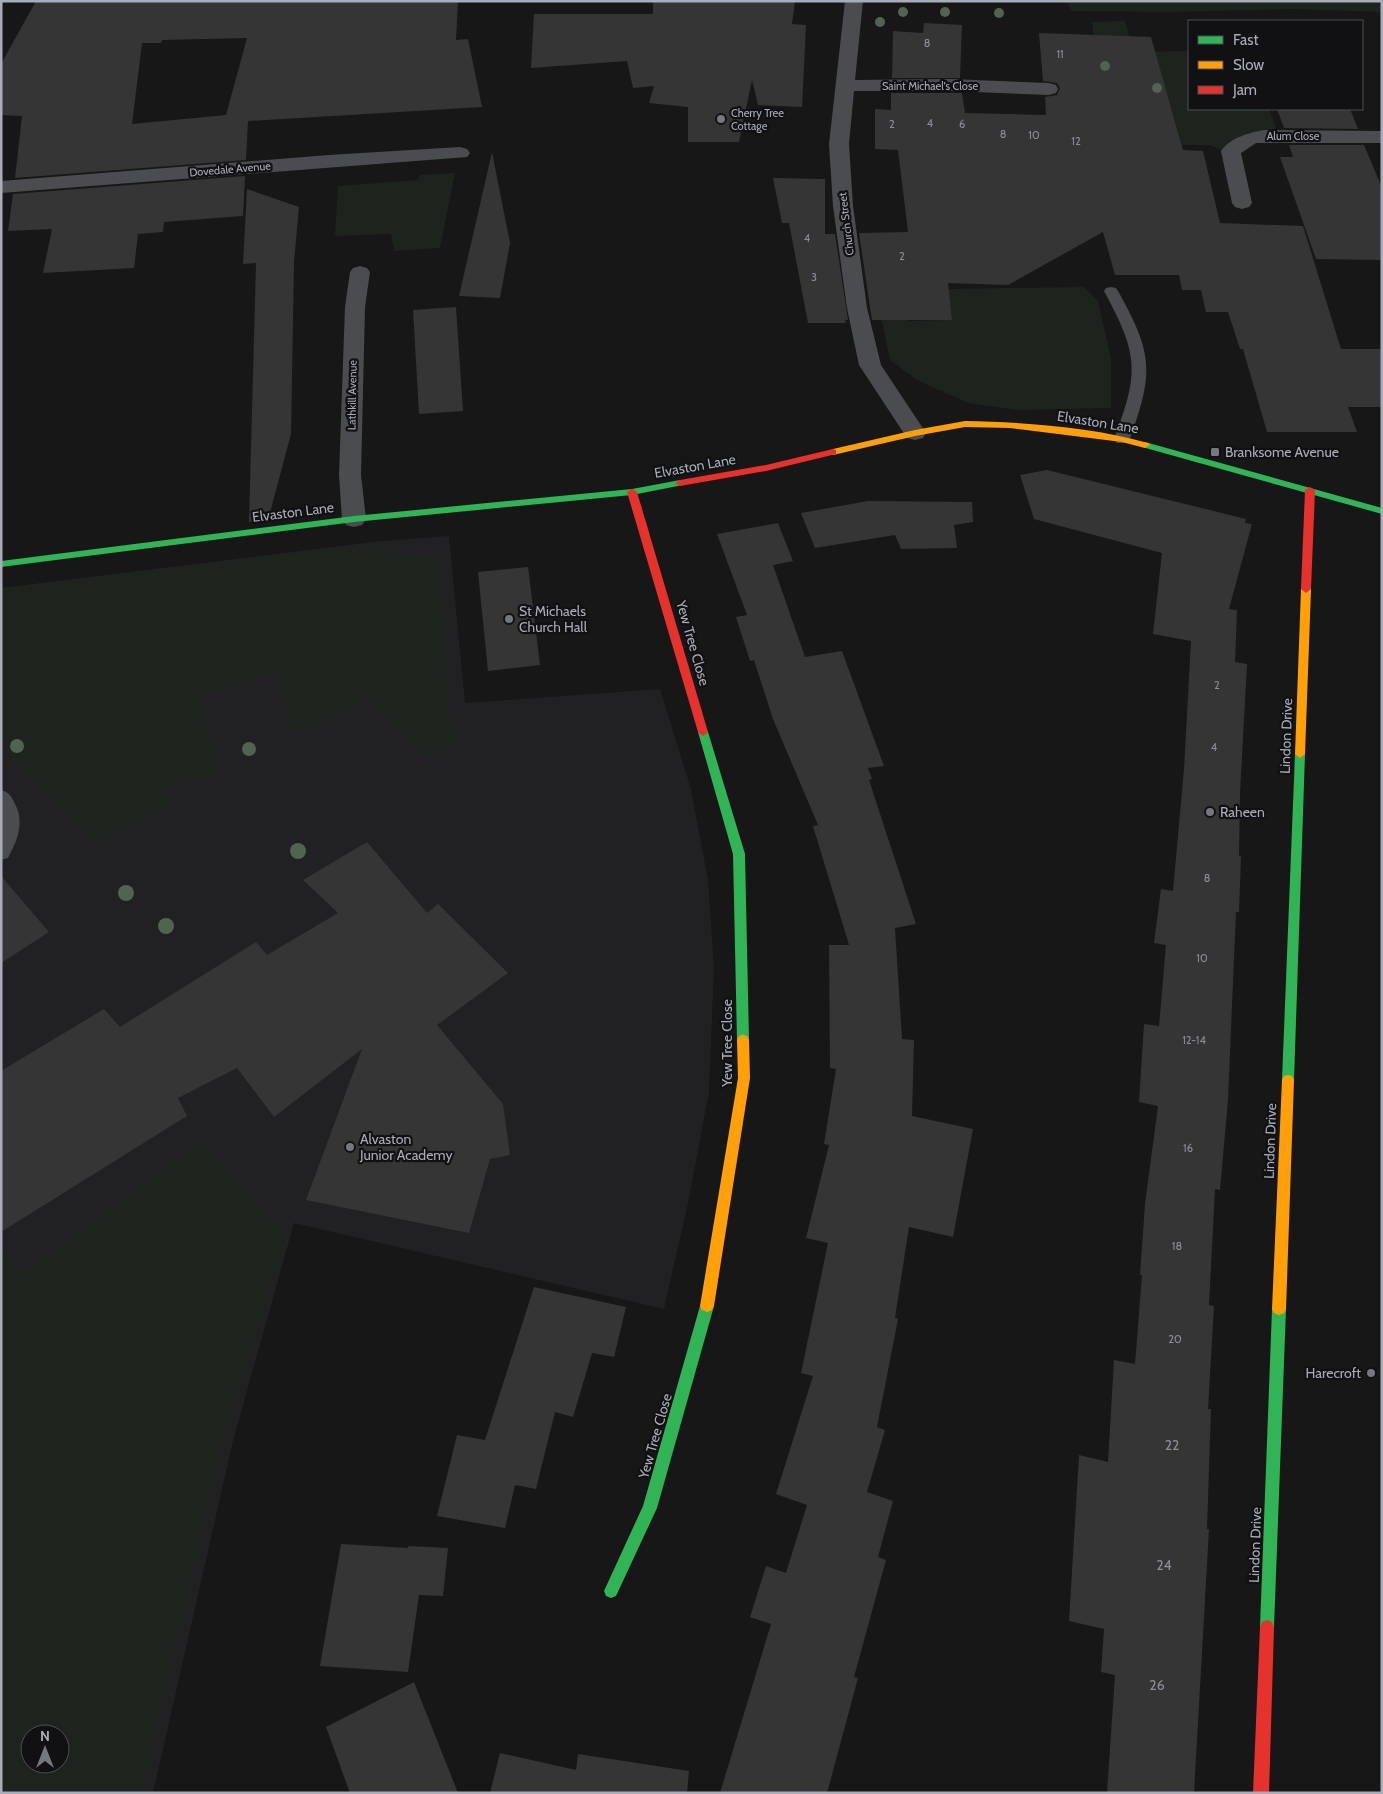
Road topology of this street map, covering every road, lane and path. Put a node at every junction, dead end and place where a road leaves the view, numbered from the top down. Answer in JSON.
{"nodes":[{"id":1,"x":854,"y":1,"type":"edge"},
{"id":2,"x":844,"y":86,"type":"junction"},
{"id":3,"x":1049,"y":89,"type":"dead end"},
{"id":4,"x":1382,"y":137,"type":"edge"},
{"id":5,"x":460,"y":153,"type":"dead end"},
{"id":6,"x":1,"y":187,"type":"edge"},
{"id":7,"x":1242,"y":203,"type":"dead end"},
{"id":8,"x":360,"y":272,"type":"dead end"},
{"id":9,"x":1111,"y":291,"type":"dead end"},
{"id":10,"x":915,"y":432,"type":"junction"},
{"id":11,"x":1122,"y":439,"type":"junction"},
{"id":12,"x":1310,"y":490,"type":"junction"},
{"id":13,"x":632,"y":492,"type":"junction"},
{"id":14,"x":1382,"y":511,"type":"edge"},
{"id":15,"x":354,"y":519,"type":"junction"},
{"id":16,"x":1,"y":564,"type":"edge"},
{"id":17,"x":1,"y":797,"type":"edge"},
{"id":18,"x":1,"y":853,"type":"edge"},
{"id":19,"x":610,"y":1590,"type":"dead end"},
{"id":20,"x":1261,"y":1793,"type":"edge"}],
"edges":[{"from":1,"to":2,"type":"street","name":"Church Street"},
{"from":2,"to":3,"type":"street","name":"Saint Michael's Close"},
{"from":2,"to":10,"type":"street","name":"Church Street"},
{"from":4,"to":7,"type":"street","name":"Alum Close"},
{"from":5,"to":6,"type":"street","name":"Dovedale Avenue"},
{"from":8,"to":15,"type":"street","name":"Lathkill Avenue"},
{"from":9,"to":11,"type":"lane"},
{"from":10,"to":11,"type":"street","name":"Elvaston Lane"},
{"from":10,"to":13,"type":"street","name":"Elvaston Lane"},
{"from":11,"to":12,"type":"street","name":"Elvaston Lane"},
{"from":12,"to":14,"type":"street","name":"Elvaston Lane"},
{"from":12,"to":20,"type":"street","name":"Lindon Drive"},
{"from":13,"to":15,"type":"street","name":"Elvaston Lane"},
{"from":13,"to":19,"type":"street","name":"Yew Tree Close"},
{"from":15,"to":16,"type":"street","name":"Elvaston Lane"},
{"from":17,"to":18,"type":"lane"}]}
